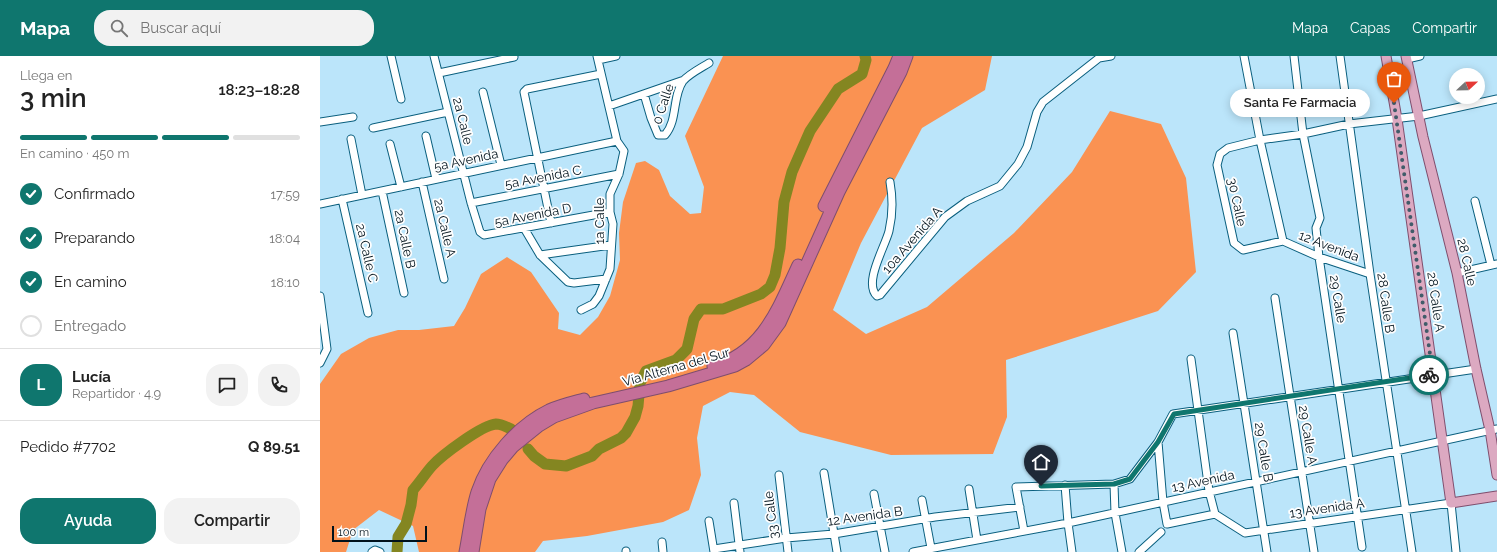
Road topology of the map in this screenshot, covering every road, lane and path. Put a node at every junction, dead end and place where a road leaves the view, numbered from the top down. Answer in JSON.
{"nodes":[{"id":1,"x":391,"y":56,"type":"edge"},
{"id":2,"x":434,"y":56,"type":"edge"},
{"id":3,"x":616,"y":56,"type":"edge"},
{"id":4,"x":899,"y":56,"type":"edge"},
{"id":5,"x":907,"y":56,"type":"edge"},
{"id":6,"x":1111,"y":56,"type":"edge"},
{"id":7,"x":1244,"y":56,"type":"edge"},
{"id":8,"x":1294,"y":56,"type":"edge"},
{"id":9,"x":1340,"y":56,"type":"edge"},
{"id":10,"x":1386,"y":56,"type":"edge"},
{"id":11,"x":1420,"y":56,"type":"edge"},
{"id":12,"x":514,"y":57,"type":"dead end"},
{"id":13,"x":1099,"y":57,"type":"edge"},
{"id":14,"x":597,"y":58,"type":"edge"},
{"id":15,"x":1406,"y":58,"type":"edge"},
{"id":16,"x":709,"y":63,"type":"dead end"},
{"id":17,"x":438,"y":73,"type":"junction"},
{"id":18,"x":601,"y":74,"type":"junction"},
{"id":19,"x":684,"y":80,"type":"junction"},
{"id":20,"x":483,"y":92,"type":"dead end"},
{"id":21,"x":644,"y":94,"type":"junction"},
{"id":22,"x":401,"y":99,"type":"dead end"},
{"id":23,"x":1497,"y":99,"type":"edge"},
{"id":24,"x":609,"y":106,"type":"junction"},
{"id":25,"x":448,"y":112,"type":"junction"},
{"id":26,"x":353,"y":116,"type":"dead end"},
{"id":27,"x":1419,"y":116,"type":"junction"},
{"id":28,"x":1397,"y":119,"type":"junction"},
{"id":29,"x":320,"y":122,"type":"edge"},
{"id":30,"x":1349,"y":124,"type":"junction"},
{"id":31,"x":373,"y":128,"type":"dead end"},
{"id":32,"x":1303,"y":134,"type":"junction"},
{"id":33,"x":426,"y":136,"type":"dead end"},
{"id":34,"x":351,"y":139,"type":"dead end"},
{"id":35,"x":1260,"y":140,"type":"junction"},
{"id":36,"x":617,"y":141,"type":"junction"},
{"id":37,"x":390,"y":144,"type":"dead end"},
{"id":38,"x":537,"y":158,"type":"junction"},
{"id":39,"x":501,"y":165,"type":"junction"},
{"id":40,"x":463,"y":173,"type":"junction"},
{"id":41,"x":619,"y":174,"type":"junction"},
{"id":42,"x":436,"y":179,"type":"junction"},
{"id":43,"x":422,"y":182,"type":"junction"},
{"id":44,"x":890,"y":182,"type":"dead end"},
{"id":45,"x":401,"y":187,"type":"junction"},
{"id":46,"x":544,"y":189,"type":"junction"},
{"id":47,"x":382,"y":191,"type":"junction"},
{"id":48,"x":362,"y":195,"type":"junction"},
{"id":49,"x":342,"y":199,"type":"junction"},
{"id":50,"x":1475,"y":202,"type":"dead end"},
{"id":51,"x":471,"y":203,"type":"junction"},
{"id":52,"x":320,"y":204,"type":"edge"},
{"id":53,"x":610,"y":212,"type":"junction"},
{"id":54,"x":551,"y":223,"type":"junction"},
{"id":55,"x":524,"y":228,"type":"junction"},
{"id":56,"x":484,"y":235,"type":"joint"},
{"id":57,"x":1283,"y":241,"type":"junction"},
{"id":58,"x":812,"y":243,"type":"junction"},
{"id":59,"x":1234,"y":244,"type":"joint"},
{"id":60,"x":611,"y":245,"type":"junction"},
{"id":61,"x":540,"y":255,"type":"junction"},
{"id":62,"x":1319,"y":257,"type":"junction"},
{"id":63,"x":1494,"y":265,"type":"edge"},
{"id":64,"x":1457,"y":273,"type":"junction"},
{"id":65,"x":1370,"y":274,"type":"junction"},
{"id":66,"x":444,"y":279,"type":"dead end"},
{"id":67,"x":606,"y":279,"type":"junction"},
{"id":68,"x":404,"y":293,"type":"dead end"},
{"id":69,"x":1275,"y":298,"type":"dead end"},
{"id":70,"x":320,"y":300,"type":"edge"},
{"id":71,"x":581,"y":310,"type":"dead end"},
{"id":72,"x":368,"y":313,"type":"dead end"},
{"id":73,"x":1233,"y":333,"type":"dead end"},
{"id":74,"x":323,"y":342,"type":"edge"},
{"id":75,"x":1191,"y":359,"type":"dead end"},
{"id":76,"x":320,"y":363,"type":"edge"},
{"id":77,"x":1476,"y":369,"type":"junction"},
{"id":78,"x":1433,"y":375,"type":"junction"},
{"id":79,"x":1386,"y":382,"type":"junction"},
{"id":80,"x":1339,"y":389,"type":"junction"},
{"id":81,"x":1290,"y":396,"type":"junction"},
{"id":82,"x":1244,"y":403,"type":"junction"},
{"id":83,"x":1198,"y":410,"type":"junction"},
{"id":84,"x":1494,"y":429,"type":"edge"},
{"id":85,"x":1443,"y":440,"type":"junction"},
{"id":86,"x":1158,"y":442,"type":"junction"},
{"id":87,"x":1396,"y":451,"type":"junction"},
{"id":88,"x":500,"y":457,"type":"junction"},
{"id":89,"x":1350,"y":461,"type":"junction"},
{"id":90,"x":1302,"y":472,"type":"junction"},
{"id":91,"x":824,"y":473,"type":"dead end"},
{"id":92,"x":779,"y":475,"type":"dead end"},
{"id":93,"x":1497,"y":475,"type":"edge"},
{"id":94,"x":1256,"y":482,"type":"junction"},
{"id":95,"x":1114,"y":484,"type":"junction"},
{"id":96,"x":1065,"y":485,"type":"junction"},
{"id":97,"x":969,"y":489,"type":"dead end"},
{"id":98,"x":1209,"y":491,"type":"junction"},
{"id":99,"x":874,"y":494,"type":"dead end"},
{"id":100,"x":1497,"y":496,"type":"edge"},
{"id":101,"x":922,"y":500,"type":"dead end"},
{"id":102,"x":1163,"y":502,"type":"junction"},
{"id":103,"x":734,"y":503,"type":"dead end"},
{"id":104,"x":1451,"y":503,"type":"junction"},
{"id":105,"x":1020,"y":506,"type":"junction"},
{"id":106,"x":1406,"y":509,"type":"junction"},
{"id":107,"x":973,"y":512,"type":"junction"},
{"id":108,"x":1115,"y":513,"type":"junction"},
{"id":109,"x":1214,"y":514,"type":"junction"},
{"id":110,"x":1357,"y":516,"type":"junction"},
{"id":111,"x":926,"y":519,"type":"junction"},
{"id":112,"x":709,"y":522,"type":"dead end"},
{"id":113,"x":1068,"y":523,"type":"junction"},
{"id":114,"x":1309,"y":524,"type":"junction"},
{"id":115,"x":880,"y":526,"type":"junction"},
{"id":116,"x":1264,"y":530,"type":"junction"},
{"id":117,"x":1024,"y":531,"type":"junction"},
{"id":118,"x":1161,"y":532,"type":"dead end"},
{"id":119,"x":834,"y":534,"type":"junction"},
{"id":120,"x":786,"y":538,"type":"junction"},
{"id":121,"x":977,"y":540,"type":"junction"},
{"id":122,"x":662,"y":542,"type":"dead end"},
{"id":123,"x":1362,"y":547,"type":"dead end"},
{"id":124,"x":931,"y":548,"type":"junction"},
{"id":125,"x":740,"y":549,"type":"edge"},
{"id":126,"x":714,"y":550,"type":"edge"},
{"id":127,"x":372,"y":552,"type":"edge"},
{"id":128,"x":380,"y":552,"type":"edge"},
{"id":129,"x":465,"y":552,"type":"edge"},
{"id":130,"x":473,"y":552,"type":"edge"},
{"id":131,"x":663,"y":552,"type":"edge"},
{"id":132,"x":788,"y":552,"type":"edge"},
{"id":133,"x":837,"y":552,"type":"edge"},
{"id":134,"x":885,"y":552,"type":"edge"},
{"id":135,"x":913,"y":552,"type":"edge"},
{"id":136,"x":1072,"y":552,"type":"edge"},
{"id":137,"x":1122,"y":552,"type":"edge"},
{"id":138,"x":1139,"y":552,"type":"edge"},
{"id":139,"x":1267,"y":552,"type":"edge"},
{"id":140,"x":1314,"y":552,"type":"edge"},
{"id":141,"x":1412,"y":552,"type":"edge"},
{"id":142,"x":1456,"y":552,"type":"edge"}],
"edges":[{"from":1,"to":22,"type":"street"},
{"from":2,"to":17,"type":"street","name":"2a Calle"},
{"from":3,"to":14,"type":"street"},
{"from":4,"to":58,"type":"highway","name":"Vía Alterna del Sur"},
{"from":5,"to":58,"type":"highway","name":"Vía Alterna del Sur"},
{"from":6,"to":13,"type":"street","name":"10a Avenida A"},
{"from":7,"to":35,"type":"street"},
{"from":8,"to":32,"type":"street","name":"29 Calle"},
{"from":9,"to":30,"type":"street","name":"28 Calle B"},
{"from":10,"to":28,"type":"main road","name":"28 Calle A"},
{"from":11,"to":15,"type":"street"},
{"from":12,"to":17,"type":"street"},
{"from":13,"to":44,"type":"street","name":"10a Avenida A"},
{"from":14,"to":18,"type":"street","name":"1a Calle"},
{"from":15,"to":27,"type":"main road","name":"28 Calle"},
{"from":16,"to":19,"type":"street","name":"0 Calle"},
{"from":17,"to":25,"type":"street","name":"2a Calle"},
{"from":18,"to":24,"type":"street","name":"1a Calle"},
{"from":18,"to":38,"type":"street"},
{"from":19,"to":21,"type":"street"},
{"from":19,"to":21,"type":"street","name":"0 Calle"},
{"from":20,"to":39,"type":"street"},
{"from":21,"to":24,"type":"street"},
{"from":23,"to":27,"type":"street"},
{"from":24,"to":36,"type":"street","name":"1a Calle"},
{"from":25,"to":31,"type":"street"},
{"from":25,"to":40,"type":"street","name":"2a Calle"},
{"from":26,"to":29,"type":"street"},
{"from":27,"to":28,"type":"street"},
{"from":27,"to":64,"type":"main road","name":"28 Calle"},
{"from":28,"to":30,"type":"street"},
{"from":28,"to":78,"type":"main road","name":"28 Calle A"},
{"from":30,"to":32,"type":"street"},
{"from":30,"to":65,"type":"street","name":"28 Calle B"},
{"from":32,"to":35,"type":"street"},
{"from":32,"to":62,"type":"street","name":"29 Calle"},
{"from":33,"to":42,"type":"street"},
{"from":34,"to":48,"type":"street"},
{"from":35,"to":57,"type":"street"},
{"from":35,"to":59,"type":"street","name":"30 Calle"},
{"from":36,"to":38,"type":"street","name":"5a Avenida"},
{"from":36,"to":41,"type":"street","name":"1a Calle"},
{"from":37,"to":45,"type":"street"},
{"from":38,"to":39,"type":"street","name":"5a Avenida"},
{"from":38,"to":46,"type":"street"},
{"from":39,"to":40,"type":"street","name":"5a Avenida"},
{"from":40,"to":42,"type":"street","name":"5a Avenida"},
{"from":40,"to":51,"type":"street","name":"2a Calle"},
{"from":41,"to":46,"type":"street","name":"5a Avenida C"},
{"from":41,"to":53,"type":"street","name":"1a Calle"},
{"from":42,"to":43,"type":"street","name":"5a Avenida"},
{"from":43,"to":45,"type":"street","name":"5a Avenida"},
{"from":43,"to":66,"type":"street","name":"2a Calle A"},
{"from":45,"to":47,"type":"street","name":"5a Avenida"},
{"from":46,"to":51,"type":"street","name":"5a Avenida C"},
{"from":46,"to":54,"type":"street"},
{"from":47,"to":48,"type":"street","name":"5a Avenida"},
{"from":47,"to":68,"type":"street","name":"2a Calle B"},
{"from":48,"to":49,"type":"street","name":"5a Avenida"},
{"from":49,"to":52,"type":"street","name":"5a Avenida"},
{"from":49,"to":72,"type":"street","name":"2a Calle C"},
{"from":50,"to":63,"type":"street"},
{"from":51,"to":56,"type":"street","name":"2a Calle"},
{"from":53,"to":54,"type":"street","name":"5a Avenida D"},
{"from":53,"to":60,"type":"street","name":"1a Calle"},
{"from":54,"to":55,"type":"street","name":"5a Avenida D"},
{"from":55,"to":56,"type":"street","name":"5a Avenida D"},
{"from":55,"to":61,"type":"street"},
{"from":57,"to":59,"type":"street","name":"12 Avenida"},
{"from":57,"to":62,"type":"street","name":"12 Avenida"},
{"from":58,"to":88,"type":"highway","name":"Vía Alterna del Sur"},
{"from":60,"to":61,"type":"street"},
{"from":60,"to":67,"type":"street","name":"1a Calle"},
{"from":61,"to":67,"type":"street"},
{"from":62,"to":65,"type":"street","name":"12 Avenida"},
{"from":62,"to":80,"type":"street","name":"29 Calle"},
{"from":63,"to":64,"type":"street"},
{"from":64,"to":77,"type":"main road","name":"28 Calle"},
{"from":65,"to":79,"type":"street","name":"28 Calle B"},
{"from":67,"to":71,"type":"street","name":"1a Calle"},
{"from":69,"to":81,"type":"street","name":"29 Calle A"},
{"from":70,"to":74,"type":"street"},
{"from":73,"to":82,"type":"street","name":"29 Calle B"},
{"from":74,"to":76,"type":"street"},
{"from":75,"to":83,"type":"street"},
{"from":77,"to":78,"type":"street"},
{"from":77,"to":84,"type":"main road","name":"28 Calle"},
{"from":78,"to":79,"type":"street"},
{"from":78,"to":85,"type":"main road","name":"28 Calle A"},
{"from":79,"to":80,"type":"street"},
{"from":79,"to":87,"type":"street","name":"28 Calle B"},
{"from":80,"to":81,"type":"street"},
{"from":80,"to":89,"type":"street","name":"29 Calle"},
{"from":81,"to":82,"type":"street"},
{"from":81,"to":90,"type":"street","name":"29 Calle A"},
{"from":82,"to":83,"type":"street"},
{"from":82,"to":94,"type":"street","name":"29 Calle B"},
{"from":83,"to":86,"type":"street"},
{"from":83,"to":98,"type":"street"},
{"from":84,"to":85,"type":"street","name":"13 Avenida"},
{"from":84,"to":93,"type":"main road","name":"28 Calle"},
{"from":85,"to":87,"type":"street","name":"13 Avenida"},
{"from":85,"to":104,"type":"main road","name":"28 Calle A"},
{"from":86,"to":95,"type":"street"},
{"from":86,"to":102,"type":"street"},
{"from":87,"to":89,"type":"street","name":"13 Avenida"},
{"from":87,"to":106,"type":"street","name":"28 Calle B"},
{"from":88,"to":129,"type":"highway","name":"Vía Alterna del Sur"},
{"from":88,"to":130,"type":"highway","name":"Vía Alterna del Sur"},
{"from":89,"to":90,"type":"street","name":"13 Avenida"},
{"from":89,"to":110,"type":"street","name":"29 Calle"},
{"from":90,"to":94,"type":"street","name":"13 Avenida"},
{"from":90,"to":114,"type":"street","name":"29 Calle A"},
{"from":91,"to":119,"type":"street"},
{"from":92,"to":120,"type":"street","name":"33 Calle"},
{"from":94,"to":98,"type":"street","name":"13 Avenida"},
{"from":94,"to":116,"type":"street","name":"29 Calle B"},
{"from":95,"to":96,"type":"street"},
{"from":95,"to":108,"type":"street"},
{"from":96,"to":105,"type":"street"},
{"from":96,"to":113,"type":"street"},
{"from":97,"to":107,"type":"street"},
{"from":98,"to":102,"type":"street","name":"13 Avenida"},
{"from":98,"to":109,"type":"street"},
{"from":99,"to":115,"type":"street"},
{"from":100,"to":104,"type":"main road","name":"13 Avenida A"},
{"from":101,"to":111,"type":"street"},
{"from":102,"to":108,"type":"street","name":"13 Avenida"},
{"from":102,"to":109,"type":"street"},
{"from":103,"to":125,"type":"street"},
{"from":104,"to":106,"type":"street","name":"13 Avenida A"},
{"from":104,"to":142,"type":"street","name":"28 Calle A"},
{"from":105,"to":107,"type":"street","name":"12 Avenida B"},
{"from":105,"to":117,"type":"street"},
{"from":106,"to":110,"type":"street","name":"13 Avenida A"},
{"from":106,"to":141,"type":"street","name":"28 Calle B"},
{"from":107,"to":111,"type":"street","name":"12 Avenida B"},
{"from":107,"to":121,"type":"street"},
{"from":108,"to":113,"type":"street","name":"13 Avenida"},
{"from":108,"to":137,"type":"street"},
{"from":109,"to":116,"type":"street","name":"13 Avenida A"},
{"from":110,"to":114,"type":"street","name":"13 Avenida A"},
{"from":110,"to":123,"type":"street","name":"29 Calle"},
{"from":111,"to":115,"type":"street","name":"12 Avenida B"},
{"from":111,"to":124,"type":"street"},
{"from":112,"to":126,"type":"street"},
{"from":113,"to":117,"type":"street","name":"13 Avenida"},
{"from":113,"to":136,"type":"street"},
{"from":114,"to":116,"type":"street","name":"13 Avenida A"},
{"from":114,"to":140,"type":"street","name":"29 Calle A"},
{"from":115,"to":119,"type":"street","name":"12 Avenida B"},
{"from":115,"to":134,"type":"street"},
{"from":116,"to":139,"type":"street","name":"29 Calle B"},
{"from":117,"to":121,"type":"street","name":"13 Avenida"},
{"from":118,"to":138,"type":"street"},
{"from":119,"to":120,"type":"street","name":"12 Avenida B"},
{"from":119,"to":133,"type":"street"},
{"from":120,"to":125,"type":"street","name":"12 Avenida B"},
{"from":120,"to":132,"type":"street","name":"33 Calle"},
{"from":121,"to":124,"type":"street","name":"13 Avenida"},
{"from":122,"to":131,"type":"street"},
{"from":124,"to":135,"type":"street","name":"13 Avenida"},
{"from":125,"to":126,"type":"street","name":"12 Avenida B"},
{"from":127,"to":128,"type":"street"}]}
